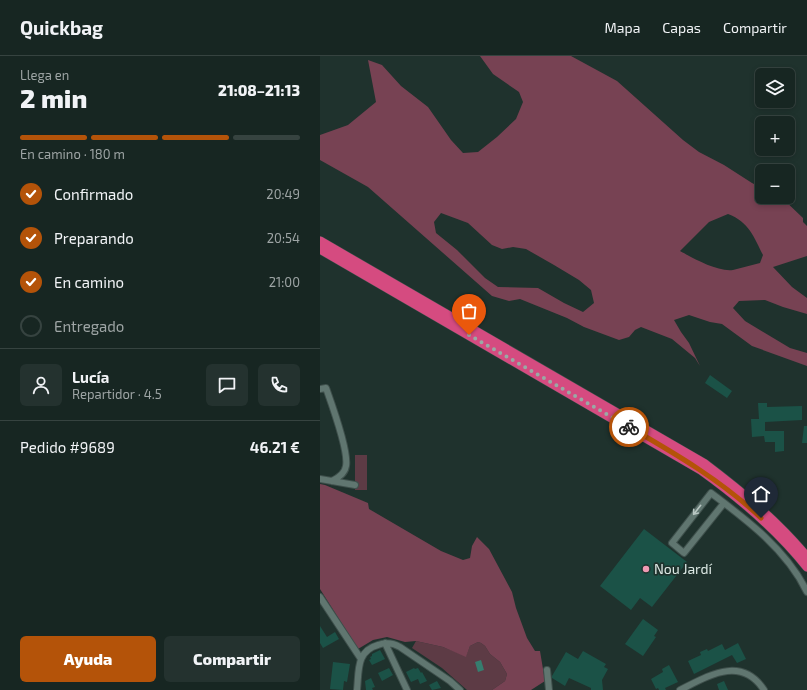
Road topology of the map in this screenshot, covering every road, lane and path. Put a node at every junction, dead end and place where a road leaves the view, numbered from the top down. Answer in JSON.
{"nodes":[{"id":1,"x":320,"y":241,"type":"edge"},
{"id":2,"x":320,"y":249,"type":"edge"},
{"id":3,"x":320,"y":389,"type":"edge"},
{"id":4,"x":320,"y":479,"type":"edge"},
{"id":5,"x":332,"y":481,"type":"junction"},
{"id":6,"x":354,"y":485,"type":"dead end"},
{"id":7,"x":748,"y":502,"type":"junction"},
{"id":8,"x":724,"y":503,"type":"junction"},
{"id":9,"x":807,"y":547,"type":"edge"},
{"id":10,"x":807,"y":556,"type":"edge"},
{"id":11,"x":807,"y":567,"type":"edge"},
{"id":12,"x":807,"y":573,"type":"edge"},
{"id":13,"x":807,"y":592,"type":"edge"},
{"id":14,"x":320,"y":597,"type":"edge"},
{"id":15,"x":385,"y":643,"type":"junction"},
{"id":16,"x":361,"y":659,"type":"junction"},
{"id":17,"x":547,"y":670,"type":"dead end"},
{"id":18,"x":357,"y":690,"type":"edge"},
{"id":19,"x":407,"y":690,"type":"edge"},
{"id":20,"x":460,"y":690,"type":"edge"},
{"id":21,"x":549,"y":690,"type":"edge"},
{"id":22,"x":680,"y":690,"type":"edge"},
{"id":23,"x":764,"y":690,"type":"edge"}],
"edges":[{"from":1,"to":7,"type":"highway"},
{"from":2,"to":7,"type":"highway"},
{"from":3,"to":5,"type":"street"},
{"from":4,"to":5,"type":"street"},
{"from":5,"to":6,"type":"street"},
{"from":7,"to":9,"type":"highway"},
{"from":7,"to":10,"type":"highway"},
{"from":7,"to":11,"type":"highway"},
{"from":7,"to":12,"type":"highway"},
{"from":8,"to":8,"type":"street","one_way":true},
{"from":8,"to":13,"type":"street"},
{"from":14,"to":16,"type":"street"},
{"from":15,"to":16,"type":"street"},
{"from":15,"to":19,"type":"street"},
{"from":15,"to":20,"type":"street"},
{"from":16,"to":18,"type":"street"},
{"from":17,"to":21,"type":"street"},
{"from":22,"to":23,"type":"street"}]}
